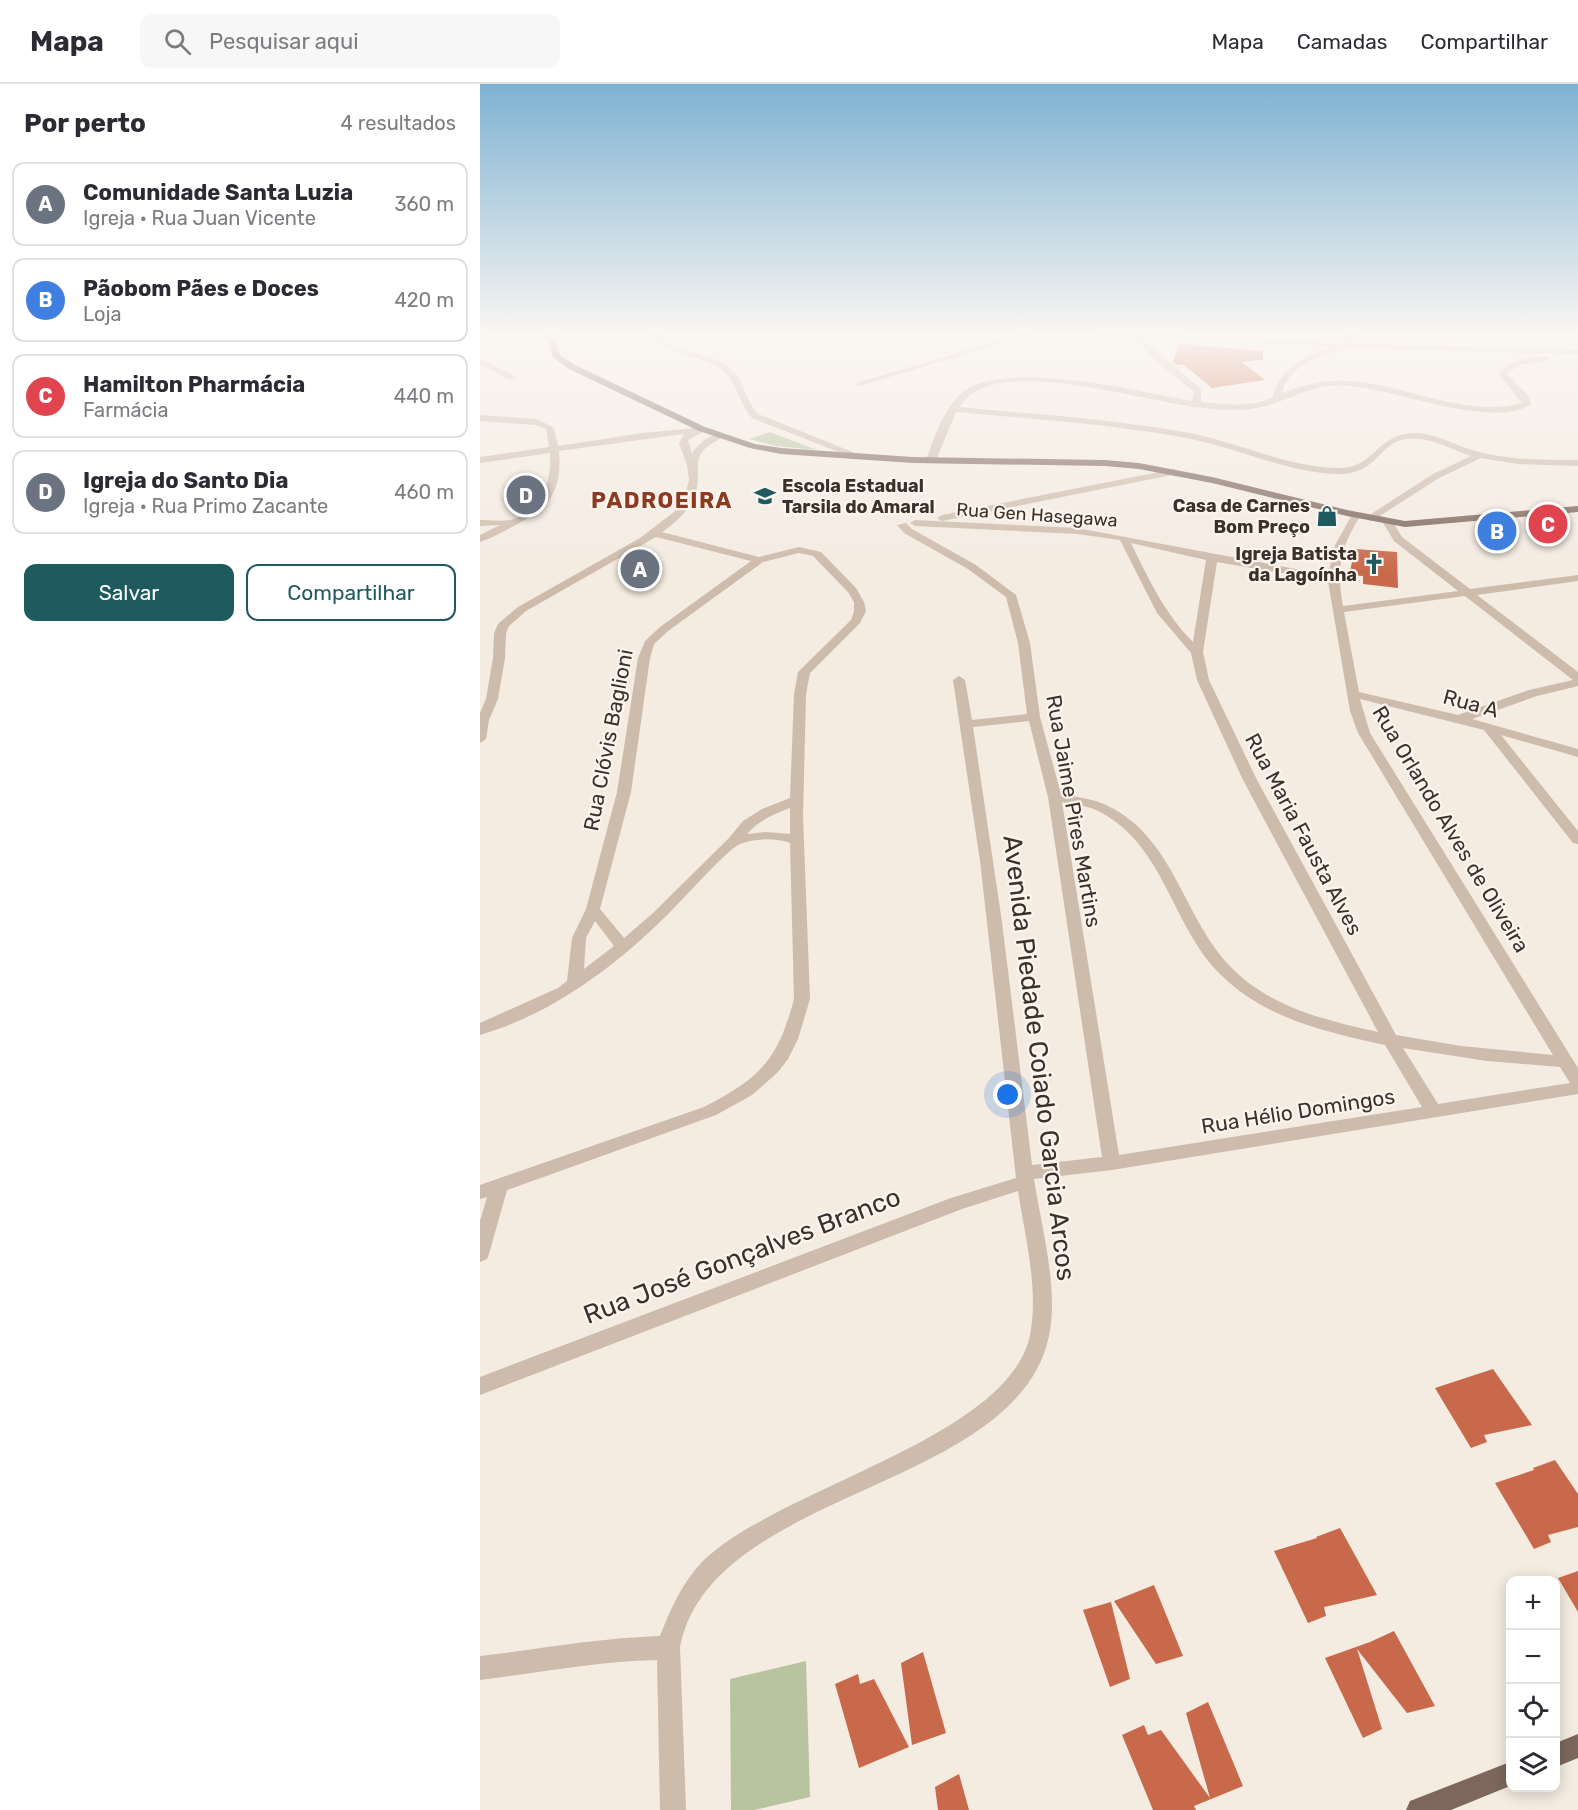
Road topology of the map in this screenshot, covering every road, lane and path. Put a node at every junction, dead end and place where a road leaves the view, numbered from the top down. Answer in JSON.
{"nodes":[{"id":1,"x":669,"y":414,"type":"edge"},
{"id":2,"x":752,"y":414,"type":"edge"},
{"id":3,"x":951,"y":414,"type":"edge"},
{"id":4,"x":994,"y":414,"type":"edge"},
{"id":5,"x":480,"y":418,"type":"edge"},
{"id":6,"x":682,"y":419,"type":"junction"},
{"id":7,"x":702,"y":429,"type":"junction"},
{"id":8,"x":644,"y":435,"type":"junction"},
{"id":9,"x":720,"y":435,"type":"junction"},
{"id":10,"x":555,"y":451,"type":"junction"},
{"id":11,"x":1480,"y":455,"type":"junction"},
{"id":12,"x":861,"y":457,"type":"junction"},
{"id":13,"x":480,"y":460,"type":"edge"},
{"id":14,"x":931,"y":460,"type":"junction"},
{"id":15,"x":1578,"y":463,"type":"edge"},
{"id":16,"x":692,"y":464,"type":"junction"},
{"id":17,"x":1174,"y":472,"type":"junction"},
{"id":18,"x":1578,"y":509,"type":"edge"},
{"id":19,"x":1356,"y":514,"type":"junction"},
{"id":20,"x":1372,"y":518,"type":"junction"},
{"id":21,"x":1387,"y":520,"type":"junction"},
{"id":22,"x":513,"y":522,"type":"junction"},
{"id":23,"x":480,"y":523,"type":"edge"},
{"id":24,"x":909,"y":524,"type":"junction"},
{"id":25,"x":653,"y":534,"type":"junction"},
{"id":26,"x":1124,"y":538,"type":"junction"},
{"id":27,"x":480,"y":539,"type":"edge"},
{"id":28,"x":1212,"y":558,"type":"junction"},
{"id":29,"x":759,"y":560,"type":"junction"},
{"id":30,"x":1578,"y":578,"type":"edge"},
{"id":31,"x":1333,"y":579,"type":"junction"},
{"id":32,"x":1465,"y":591,"type":"junction"},
{"id":33,"x":1338,"y":610,"type":"junction"},
{"id":34,"x":1197,"y":652,"type":"junction"},
{"id":35,"x":959,"y":680,"type":"dead end"},
{"id":36,"x":1578,"y":680,"type":"edge"},
{"id":37,"x":1353,"y":694,"type":"junction"},
{"id":38,"x":1034,"y":717,"type":"junction"},
{"id":39,"x":1460,"y":719,"type":"junction"},
{"id":40,"x":967,"y":724,"type":"junction"},
{"id":41,"x":1490,"y":728,"type":"junction"},
{"id":42,"x":480,"y":739,"type":"edge"},
{"id":43,"x":1578,"y":753,"type":"edge"},
{"id":44,"x":1054,"y":797,"type":"junction"},
{"id":45,"x":798,"y":800,"type":"junction"},
{"id":46,"x":1578,"y":840,"type":"edge"},
{"id":47,"x":734,"y":841,"type":"junction"},
{"id":48,"x":798,"y":841,"type":"junction"},
{"id":49,"x":593,"y":909,"type":"junction"},
{"id":50,"x":623,"y":947,"type":"junction"},
{"id":51,"x":575,"y":983,"type":"junction"},
{"id":52,"x":480,"y":1029,"type":"edge"},
{"id":53,"x":1390,"y":1041,"type":"junction"},
{"id":54,"x":1565,"y":1061,"type":"junction"},
{"id":55,"x":1578,"y":1082,"type":"edge"},
{"id":56,"x":1578,"y":1088,"type":"edge"},
{"id":57,"x":1434,"y":1112,"type":"junction"},
{"id":58,"x":1112,"y":1163,"type":"junction"},
{"id":59,"x":1025,"y":1177,"type":"junction"},
{"id":60,"x":499,"y":1185,"type":"junction"},
{"id":61,"x":480,"y":1192,"type":"edge"},
{"id":62,"x":480,"y":1254,"type":"edge"},
{"id":63,"x":480,"y":1386,"type":"edge"},
{"id":64,"x":667,"y":1648,"type":"junction"},
{"id":65,"x":480,"y":1668,"type":"edge"},
{"id":66,"x":1578,"y":1746,"type":"edge"},
{"id":67,"x":1560,"y":1753,"type":"edge"},
{"id":68,"x":1506,"y":1776,"type":"edge"},
{"id":69,"x":673,"y":1810,"type":"edge"},
{"id":70,"x":1419,"y":1810,"type":"edge"}],
"edges":[{"from":1,"to":6,"type":"main road"},
{"from":2,"to":12,"type":"street"},
{"from":3,"to":14,"type":"street"},
{"from":4,"to":11,"type":"street"},
{"from":5,"to":10,"type":"street"},
{"from":6,"to":7,"type":"main road"},
{"from":6,"to":8,"type":"street"},
{"from":7,"to":8,"type":"street"},
{"from":7,"to":9,"type":"main road"},
{"from":7,"to":16,"type":"street"},
{"from":8,"to":10,"type":"street"},
{"from":9,"to":12,"type":"main road"},
{"from":9,"to":16,"type":"street"},
{"from":10,"to":13,"type":"street"},
{"from":10,"to":22,"type":"street"},
{"from":11,"to":15,"type":"street"},
{"from":11,"to":20,"type":"street"},
{"from":12,"to":14,"type":"main road"},
{"from":14,"to":17,"type":"main road"},
{"from":16,"to":25,"type":"street"},
{"from":17,"to":19,"type":"main road"},
{"from":17,"to":24,"type":"street"},
{"from":18,"to":21,"type":"main road"},
{"from":19,"to":20,"type":"main road"},
{"from":19,"to":31,"type":"street","name":"Rua Orlando Alves de Oliveira"},
{"from":20,"to":21,"type":"main road"},
{"from":21,"to":32,"type":"street"},
{"from":22,"to":23,"type":"street"},
{"from":22,"to":27,"type":"street"},
{"from":24,"to":26,"type":"street","name":"Rua Gen Hasegawa"},
{"from":24,"to":38,"type":"street","name":"Rua Jaime Pires Martins"},
{"from":25,"to":29,"type":"street","name":"Rua Clóvis Baglioni"},
{"from":25,"to":42,"type":"street"},
{"from":26,"to":28,"type":"street","name":"Rua Gen Hasegawa"},
{"from":26,"to":34,"type":"street"},
{"from":28,"to":31,"type":"street","name":"Rua Gen Hasegawa"},
{"from":28,"to":34,"type":"street","name":"Rua Maria Fausta Alves"},
{"from":29,"to":45,"type":"street","name":"Rua Clóvis Baglioni"},
{"from":29,"to":49,"type":"street","name":"Rua Clóvis Baglioni"},
{"from":30,"to":32,"type":"street"},
{"from":31,"to":33,"type":"street","name":"Rua Orlando Alves de Oliveira"},
{"from":32,"to":33,"type":"street"},
{"from":32,"to":36,"type":"street"},
{"from":33,"to":37,"type":"street","name":"Rua Orlando Alves de Oliveira"},
{"from":34,"to":53,"type":"street","name":"Rua Maria Fausta Alves"},
{"from":35,"to":40,"type":"street","name":"Avenida Piedade Coiado Garcia Arcos"},
{"from":36,"to":39,"type":"street"},
{"from":37,"to":39,"type":"street","name":"Rua A"},
{"from":37,"to":54,"type":"street","name":"Rua Orlando Alves de Oliveira"},
{"from":38,"to":40,"type":"street"},
{"from":38,"to":44,"type":"street","name":"Rua Jaime Pires Martins"},
{"from":39,"to":41,"type":"street","name":"Rua A"},
{"from":40,"to":59,"type":"street","name":"Avenida Piedade Coiado Garcia Arcos"},
{"from":41,"to":43,"type":"street","name":"Rua A"},
{"from":41,"to":46,"type":"street"},
{"from":44,"to":53,"type":"street"},
{"from":44,"to":58,"type":"street","name":"Rua Jaime Pires Martins"},
{"from":45,"to":47,"type":"street"},
{"from":45,"to":48,"type":"street"},
{"from":47,"to":48,"type":"street"},
{"from":47,"to":50,"type":"street"},
{"from":48,"to":60,"type":"street"},
{"from":49,"to":50,"type":"street"},
{"from":49,"to":51,"type":"street","name":"Rua Clóvis Baglioni"},
{"from":50,"to":51,"type":"street"},
{"from":51,"to":52,"type":"street"},
{"from":53,"to":54,"type":"street"},
{"from":53,"to":57,"type":"street","name":"Rua Maria Fausta Alves"},
{"from":54,"to":55,"type":"street","name":"Rua Orlando Alves de Oliveira"},
{"from":56,"to":57,"type":"street","name":"Rua Hélio Domingos"},
{"from":57,"to":58,"type":"street","name":"Rua Hélio Domingos"},
{"from":58,"to":59,"type":"street","name":"Rua Hélio Domingos"},
{"from":59,"to":63,"type":"street","name":"Rua José Gonçalves Branco"},
{"from":59,"to":64,"type":"street","name":"Avenida Piedade Coiado Garcia Arcos"},
{"from":60,"to":61,"type":"street"},
{"from":60,"to":62,"type":"street"},
{"from":64,"to":65,"type":"street"},
{"from":64,"to":69,"type":"street"},
{"from":66,"to":67,"type":"main road"},
{"from":68,"to":70,"type":"main road"}]}
